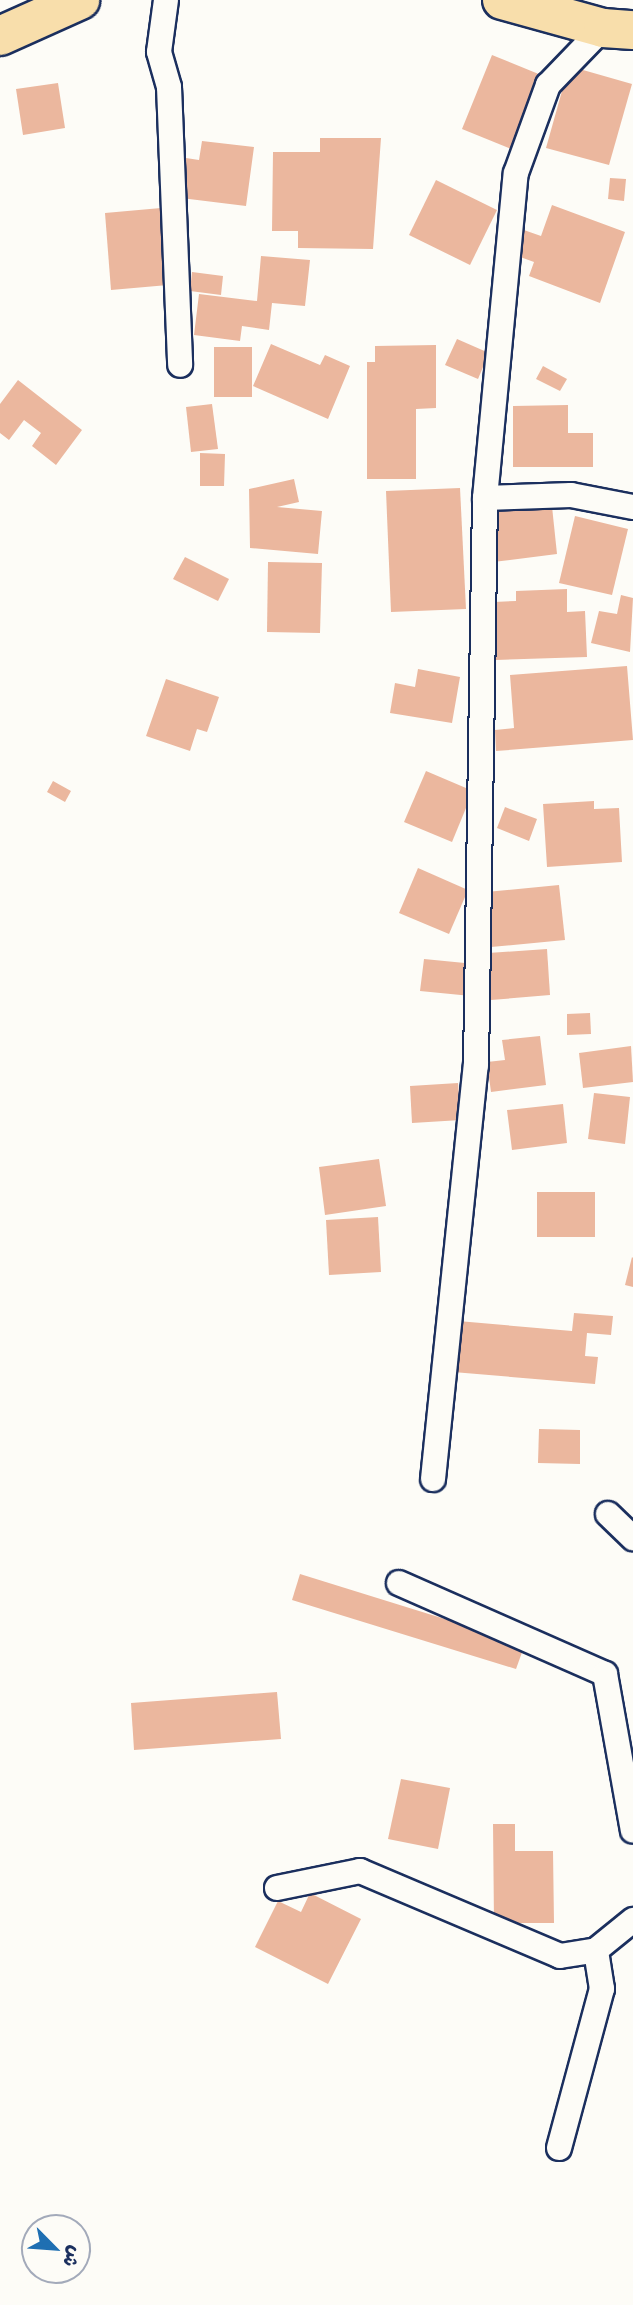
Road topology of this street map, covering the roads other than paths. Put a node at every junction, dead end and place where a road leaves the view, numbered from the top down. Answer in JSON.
{"nodes":[{"id":1,"x":80,"y":0,"type":"edge"},
{"id":2,"x":166,"y":0,"type":"edge"},
{"id":3,"x":502,"y":0,"type":"edge"},
{"id":4,"x":618,"y":29,"type":"edge"},
{"id":5,"x":0,"y":36,"type":"edge"},
{"id":6,"x":180,"y":365,"type":"dead end"},
{"id":7,"x":485,"y":498,"type":"junction"},
{"id":8,"x":633,"y":507,"type":"edge"},
{"id":9,"x":433,"y":1479,"type":"dead end"},
{"id":10,"x":608,"y":1514,"type":"dead end"},
{"id":11,"x":633,"y":1538,"type":"edge"},
{"id":12,"x":399,"y":1583,"type":"dead end"},
{"id":13,"x":633,"y":1830,"type":"edge"},
{"id":14,"x":277,"y":1888,"type":"dead end"},
{"id":15,"x":633,"y":1920,"type":"edge"},
{"id":16,"x":596,"y":1950,"type":"junction"},
{"id":17,"x":559,"y":2148,"type":"dead end"}],
"edges":[{"from":1,"to":5,"type":"main road"},
{"from":2,"to":6,"type":"street"},
{"from":3,"to":4,"type":"main road"},
{"from":4,"to":7,"type":"street"},
{"from":7,"to":8,"type":"street"},
{"from":7,"to":9,"type":"street"},
{"from":10,"to":11,"type":"street"},
{"from":12,"to":13,"type":"street"},
{"from":14,"to":16,"type":"street"},
{"from":15,"to":16,"type":"street"},
{"from":16,"to":17,"type":"street"}]}
